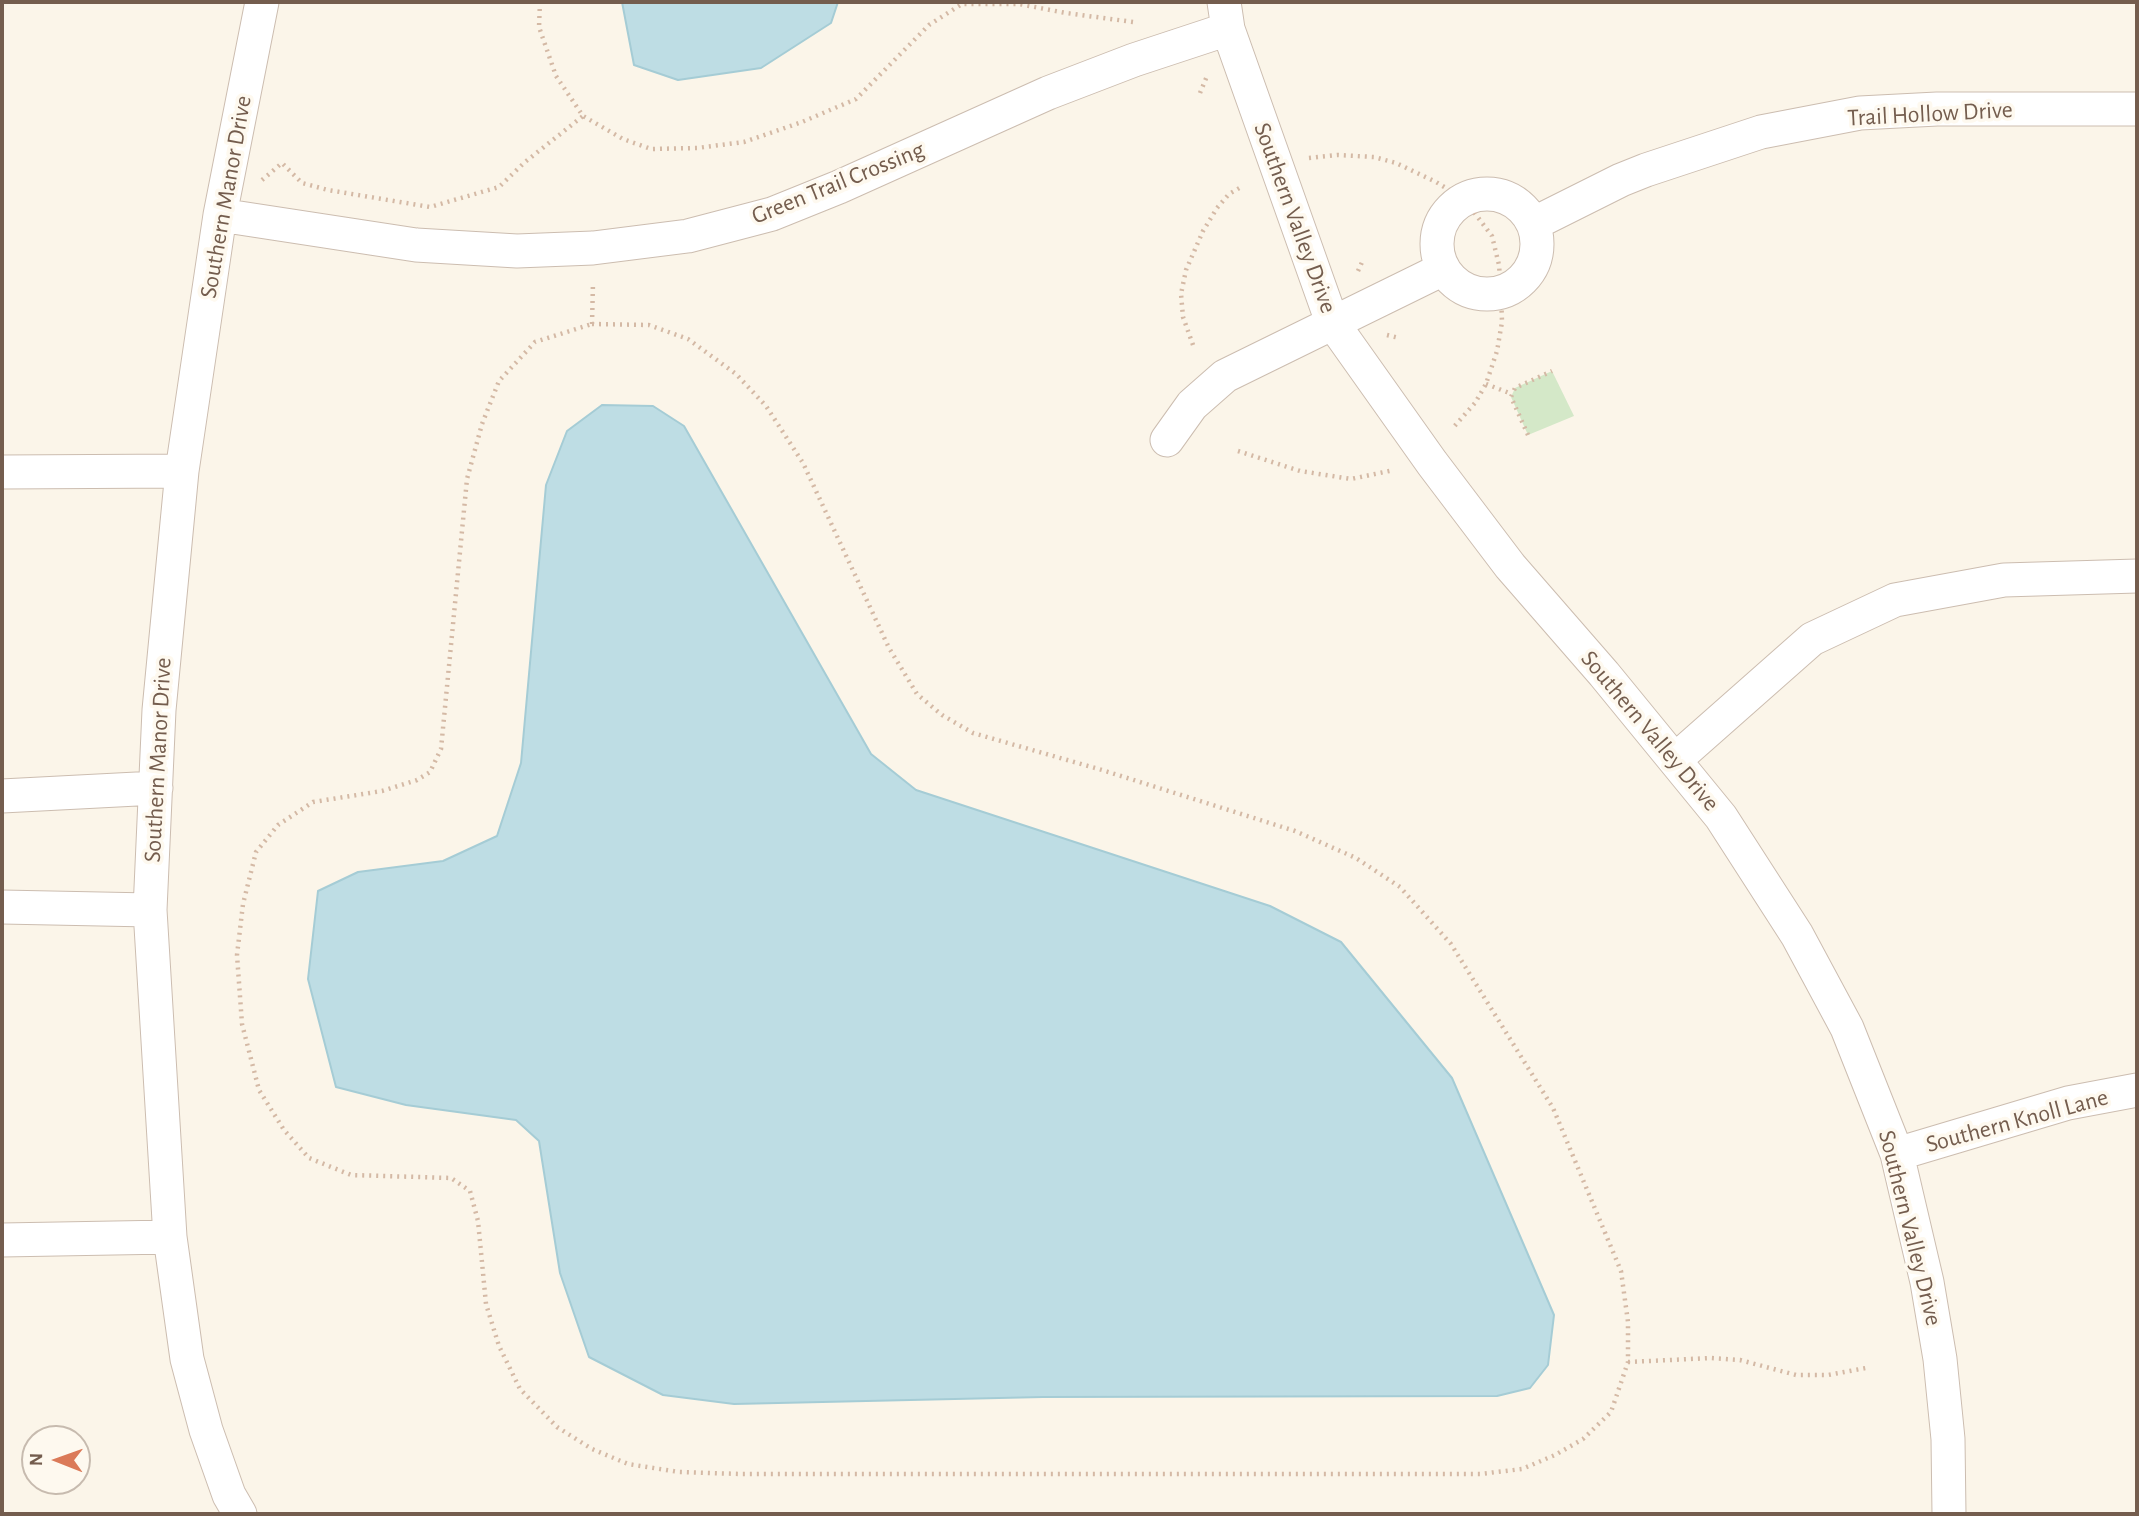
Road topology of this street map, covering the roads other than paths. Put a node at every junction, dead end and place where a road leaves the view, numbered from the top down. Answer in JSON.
{"nodes":[{"id":1,"x":260,"y":2,"type":"edge"},
{"id":2,"x":1226,"y":15,"type":"edge"},
{"id":3,"x":2137,"y":109,"type":"edge"},
{"id":4,"x":220,"y":215,"type":"junction"},
{"id":5,"x":1532,"y":224,"type":"junction"},
{"id":6,"x":1443,"y":269,"type":"junction"},
{"id":7,"x":1332,"y":322,"type":"junction"},
{"id":8,"x":1167,"y":440,"type":"dead end"},
{"id":9,"x":182,"y":471,"type":"junction"},
{"id":10,"x":2,"y":472,"type":"edge"},
{"id":11,"x":2137,"y":576,"type":"edge"},
{"id":12,"x":1675,"y":760,"type":"junction"},
{"id":13,"x":156,"y":788,"type":"junction"},
{"id":14,"x":2,"y":796,"type":"edge"},
{"id":15,"x":2,"y":907,"type":"edge"},
{"id":16,"x":150,"y":910,"type":"junction"},
{"id":17,"x":2137,"y":1090,"type":"edge"},
{"id":18,"x":1897,"y":1154,"type":"junction"},
{"id":19,"x":170,"y":1237,"type":"junction"},
{"id":20,"x":2,"y":1240,"type":"edge"},
{"id":21,"x":240,"y":1514,"type":"edge"},
{"id":22,"x":1949,"y":1514,"type":"edge"}],
"edges":[{"from":1,"to":4,"type":"street","name":"Southern Manor Drive"},
{"from":2,"to":4,"type":"street","name":"Green Trail Crossing"},
{"from":2,"to":7,"type":"street","name":"Southern Valley Drive"},
{"from":3,"to":5,"type":"street","name":"Trail Hollow Drive"},
{"from":4,"to":9,"type":"street","name":"Southern Manor Drive"},
{"from":5,"to":6,"type":"street"},
{"from":5,"to":6,"type":"street"},
{"from":6,"to":7,"type":"street"},
{"from":7,"to":8,"type":"street"},
{"from":7,"to":12,"type":"street","name":"Southern Valley Drive"},
{"from":9,"to":10,"type":"street"},
{"from":9,"to":13,"type":"street","name":"Southern Manor Drive"},
{"from":11,"to":12,"type":"street"},
{"from":12,"to":18,"type":"street","name":"Southern Valley Drive"},
{"from":13,"to":14,"type":"street"},
{"from":13,"to":16,"type":"street","name":"Southern Manor Drive"},
{"from":15,"to":16,"type":"street"},
{"from":16,"to":19,"type":"street","name":"Southern Manor Drive"},
{"from":17,"to":18,"type":"street","name":"Southern Knoll Lane"},
{"from":18,"to":22,"type":"street","name":"Southern Valley Drive"},
{"from":19,"to":20,"type":"street"},
{"from":19,"to":21,"type":"street","name":"Southern Manor Drive"}]}
